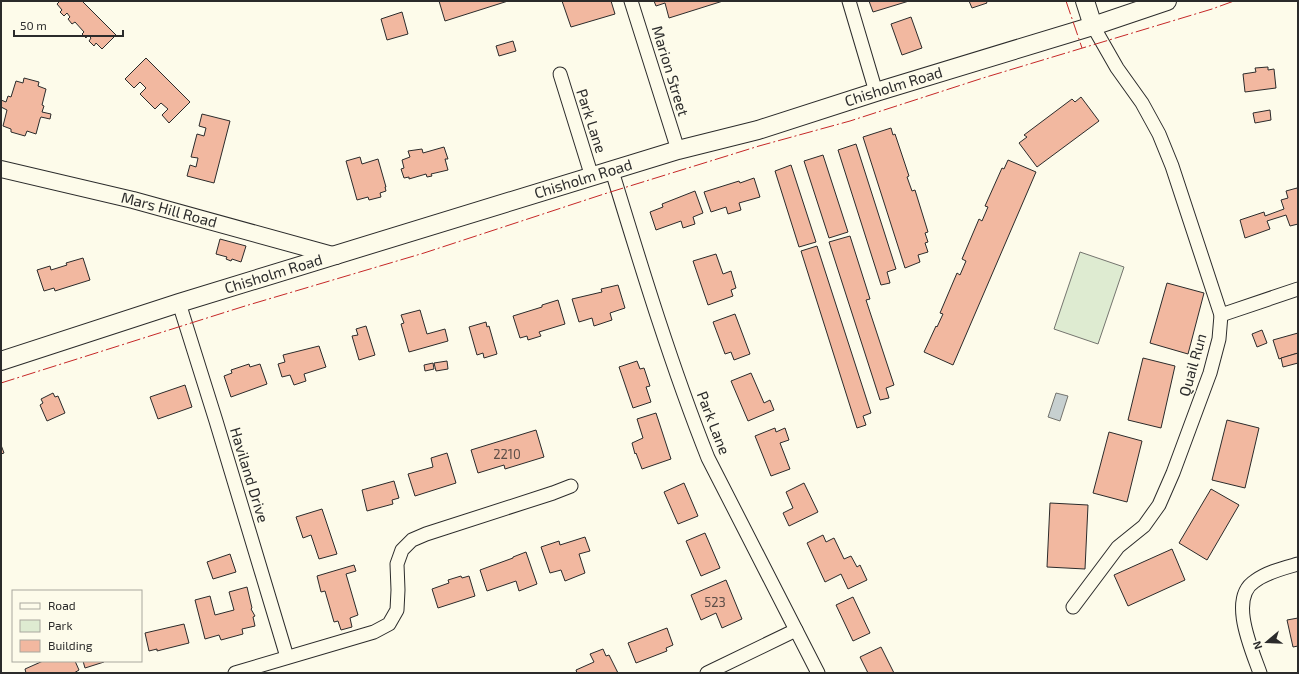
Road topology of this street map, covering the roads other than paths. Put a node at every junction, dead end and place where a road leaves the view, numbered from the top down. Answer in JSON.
{"nodes":[{"id":1,"x":631,"y":1,"type":"edge"},
{"id":2,"x":849,"y":1,"type":"edge"},
{"id":3,"x":1085,"y":1,"type":"edge"},
{"id":4,"x":1167,"y":1,"type":"edge"},
{"id":5,"x":1093,"y":26,"type":"junction"},
{"id":6,"x":560,"y":74,"type":"dead end"},
{"id":7,"x":876,"y":92,"type":"junction"},
{"id":8,"x":678,"y":150,"type":"junction"},
{"id":9,"x":1,"y":169,"type":"edge"},
{"id":10,"x":612,"y":171,"type":"junction"},
{"id":11,"x":592,"y":177,"type":"junction"},
{"id":12,"x":336,"y":256,"type":"junction"},
{"id":13,"x":1298,"y":289,"type":"edge"},
{"id":14,"x":179,"y":303,"type":"junction"},
{"id":15,"x":1221,"y":315,"type":"junction"},
{"id":16,"x":1,"y":361,"type":"edge"},
{"id":17,"x":571,"y":486,"type":"dead end"},
{"id":18,"x":1298,"y":564,"type":"edge"},
{"id":19,"x":1073,"y":607,"type":"dead end"},
{"id":20,"x":796,"y":630,"type":"junction"},
{"id":21,"x":287,"y":657,"type":"junction"},
{"id":22,"x":235,"y":673,"type":"edge"},
{"id":23,"x":707,"y":673,"type":"edge"},
{"id":24,"x":818,"y":673,"type":"edge"},
{"id":25,"x":1260,"y":673,"type":"edge"}],
"edges":[{"from":1,"to":8,"type":"street","name":"Marion Street"},
{"from":2,"to":7,"type":"street"},
{"from":3,"to":5,"type":"main road"},
{"from":4,"to":5,"type":"main road","name":"Chisholm Road"},
{"from":5,"to":7,"type":"main road","name":"Chisholm Road"},
{"from":5,"to":15,"type":"street","name":"Quail Run"},
{"from":6,"to":11,"type":"street","name":"Park Lane"},
{"from":7,"to":8,"type":"main road","name":"Chisholm Road"},
{"from":8,"to":10,"type":"main road","name":"Chisholm Road"},
{"from":9,"to":12,"type":"street","name":"Mars Hill Road"},
{"from":10,"to":11,"type":"main road","name":"Chisholm Road"},
{"from":10,"to":20,"type":"street","name":"Park Lane"},
{"from":11,"to":12,"type":"main road","name":"Chisholm Road"},
{"from":12,"to":14,"type":"main road","name":"Chisholm Road"},
{"from":13,"to":15,"type":"street"},
{"from":14,"to":16,"type":"main road","name":"Chisholm Road"},
{"from":14,"to":21,"type":"street","name":"Haviland Drive"},
{"from":15,"to":19,"type":"street","name":"Quail Run"},
{"from":17,"to":21,"type":"street"},
{"from":18,"to":25,"type":"street"},
{"from":20,"to":23,"type":"street"},
{"from":20,"to":24,"type":"street","name":"Park Lane"},
{"from":21,"to":22,"type":"street"}]}
